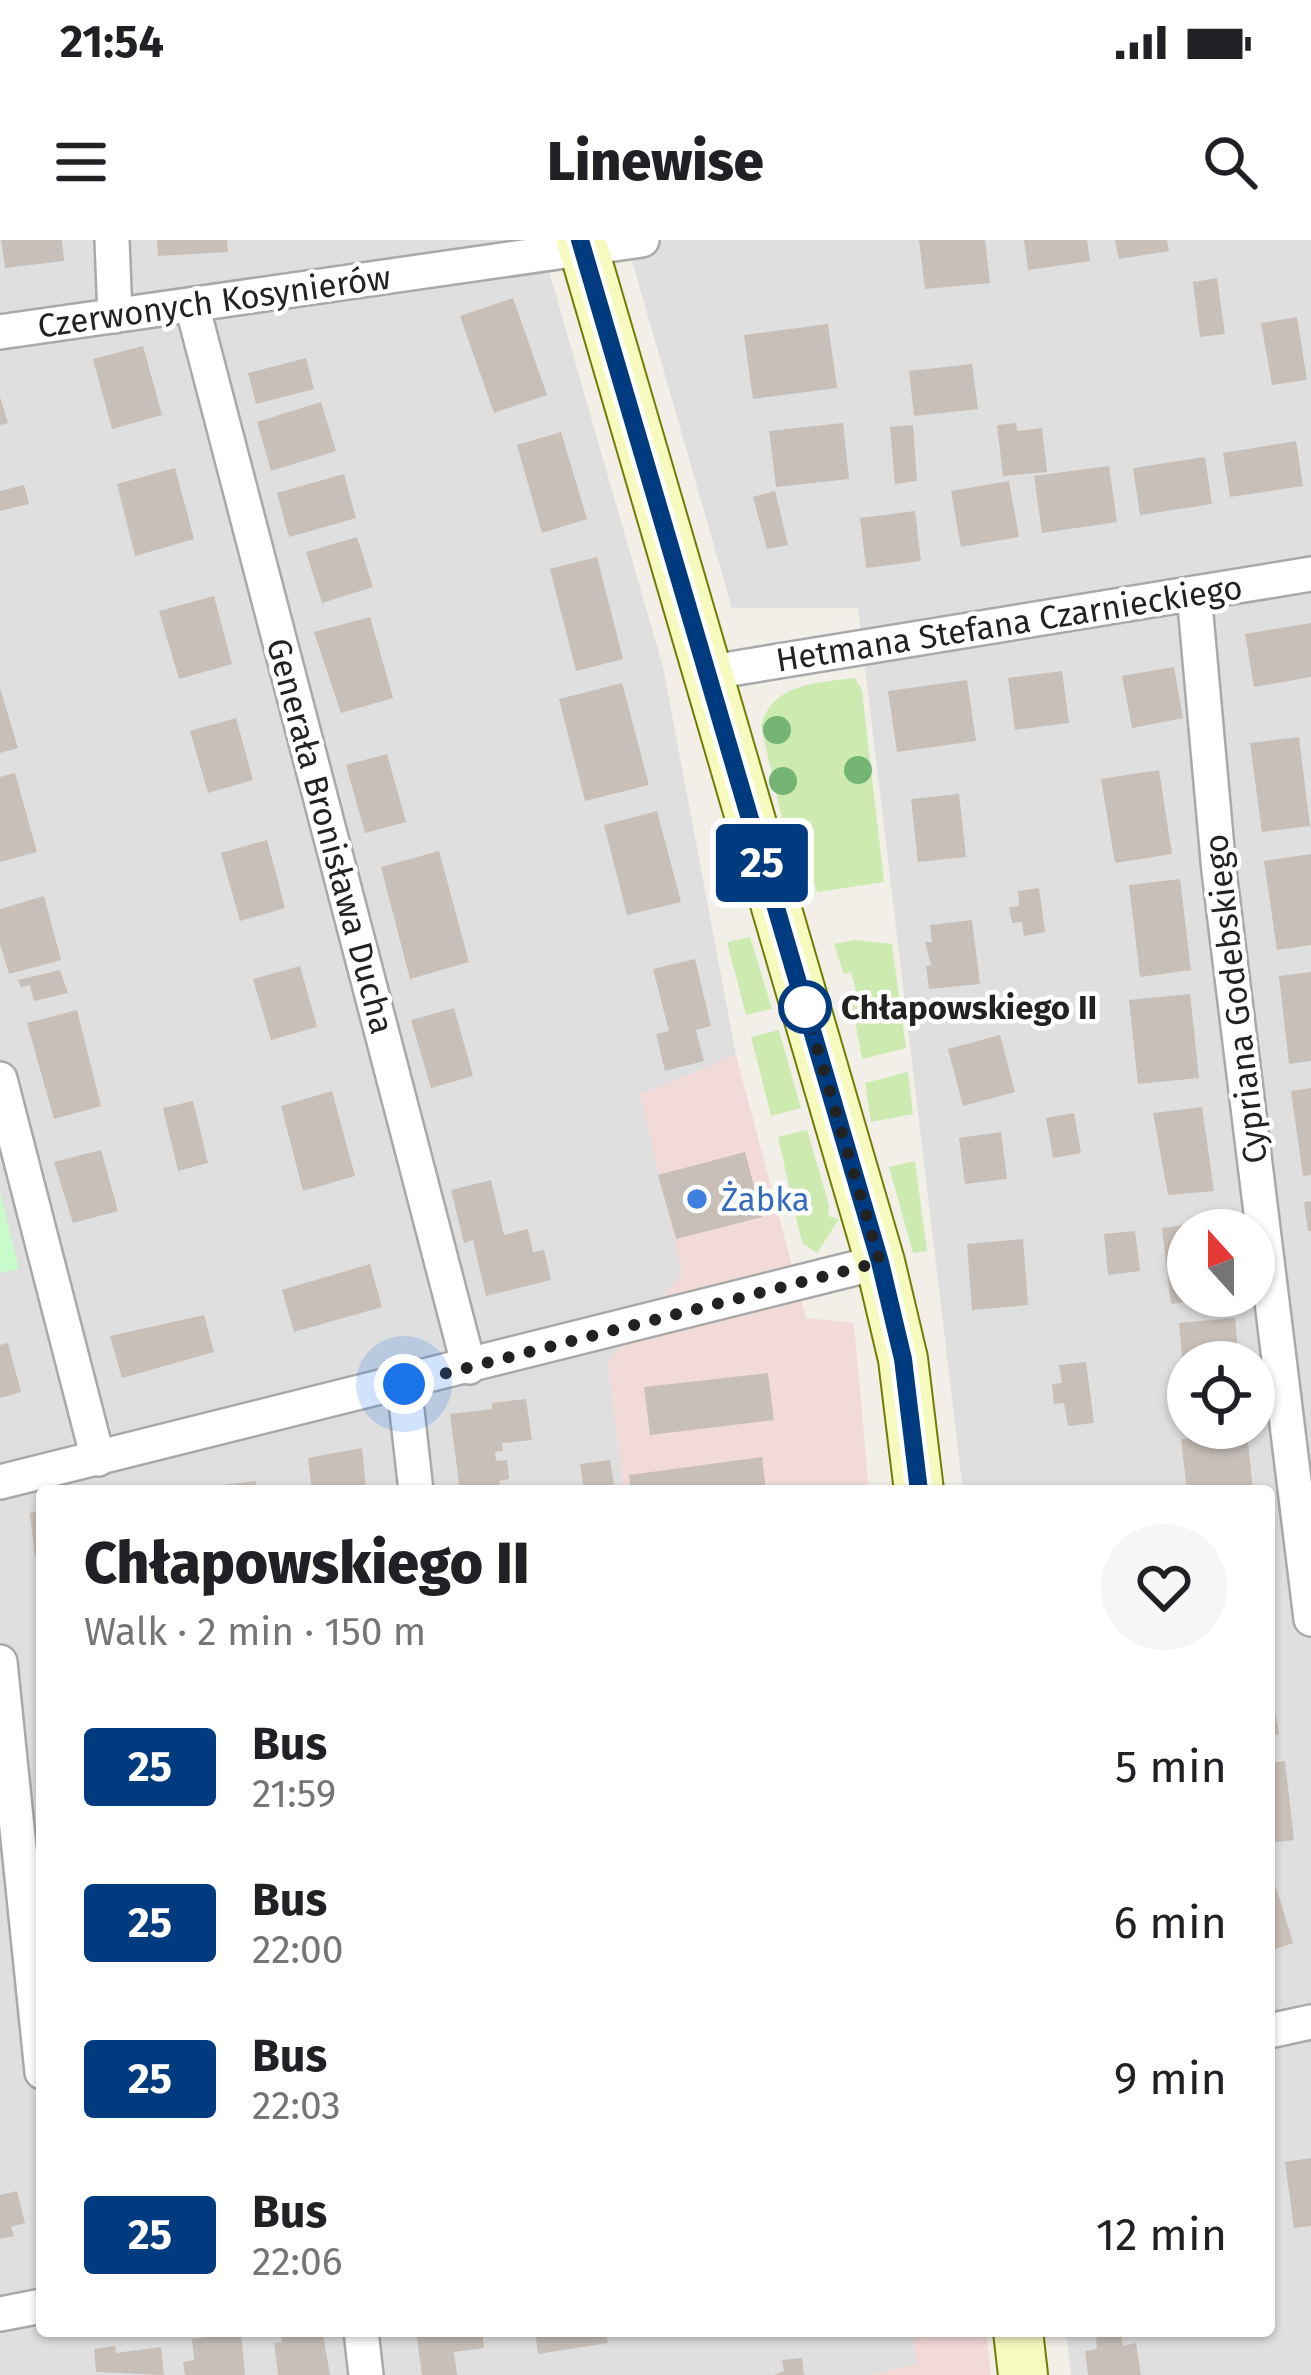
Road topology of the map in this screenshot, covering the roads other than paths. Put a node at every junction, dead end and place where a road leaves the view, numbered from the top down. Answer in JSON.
{"nodes":[{"id":1,"x":112,"y":240,"type":"edge"},
{"id":2,"x":642,"y":240,"type":"edge"},
{"id":3,"x":582,"y":244,"type":"edge"},
{"id":4,"x":192,"y":305,"type":"junction"},
{"id":5,"x":115,"y":316,"type":"junction"},
{"id":6,"x":0,"y":332,"type":"edge"},
{"id":7,"x":1311,"y":574,"type":"edge"},
{"id":8,"x":1194,"y":593,"type":"junction"},
{"id":9,"x":706,"y":673,"type":"junction"},
{"id":10,"x":0,"y":1079,"type":"edge"},
{"id":11,"x":880,"y":1262,"type":"junction"},
{"id":12,"x":469,"y":1367,"type":"junction"},
{"id":13,"x":404,"y":1384,"type":"junction"},
{"id":14,"x":98,"y":1459,"type":"junction"},
{"id":15,"x":0,"y":1482,"type":"edge"},
{"id":16,"x":415,"y":1485,"type":"edge"},
{"id":17,"x":918,"y":1485,"type":"edge"},
{"id":18,"x":1311,"y":1618,"type":"edge"},
{"id":19,"x":0,"y":1662,"type":"edge"},
{"id":20,"x":36,"y":2013,"type":"edge"},
{"id":21,"x":1311,"y":2022,"type":"edge"},
{"id":22,"x":1275,"y":2030,"type":"edge"},
{"id":23,"x":36,"y":2307,"type":"edge"},
{"id":24,"x":0,"y":2314,"type":"edge"},
{"id":25,"x":362,"y":2337,"type":"edge"},
{"id":26,"x":1019,"y":2337,"type":"edge"},
{"id":27,"x":367,"y":2375,"type":"edge"},
{"id":28,"x":1023,"y":2375,"type":"edge"}],
"edges":[{"from":1,"to":5,"type":"street"},
{"from":2,"to":3,"type":"street","name":"Czerwonych Kosynierów"},
{"from":3,"to":4,"type":"street","name":"Czerwonych Kosynierów"},
{"from":3,"to":9,"type":"street"},
{"from":4,"to":5,"type":"street","name":"Czerwonych Kosynierów"},
{"from":4,"to":12,"type":"street","name":"Generała Bronisława Ducha"},
{"from":5,"to":6,"type":"street","name":"Czerwonych Kosynierów"},
{"from":7,"to":8,"type":"street","name":"Hetmana Stefana Czarnieckiego"},
{"from":8,"to":9,"type":"street","name":"Hetmana Stefana Czarnieckiego"},
{"from":8,"to":18,"type":"street","name":"Cypriana Godebskiego"},
{"from":9,"to":11,"type":"street"},
{"from":10,"to":14,"type":"street"},
{"from":11,"to":12,"type":"street"},
{"from":11,"to":17,"type":"street"},
{"from":12,"to":13,"type":"street"},
{"from":13,"to":14,"type":"street"},
{"from":13,"to":16,"type":"street"},
{"from":14,"to":15,"type":"street"},
{"from":19,"to":20,"type":"street"},
{"from":21,"to":22,"type":"street"},
{"from":23,"to":24,"type":"street"},
{"from":25,"to":27,"type":"street"},
{"from":26,"to":28,"type":"street"}]}
